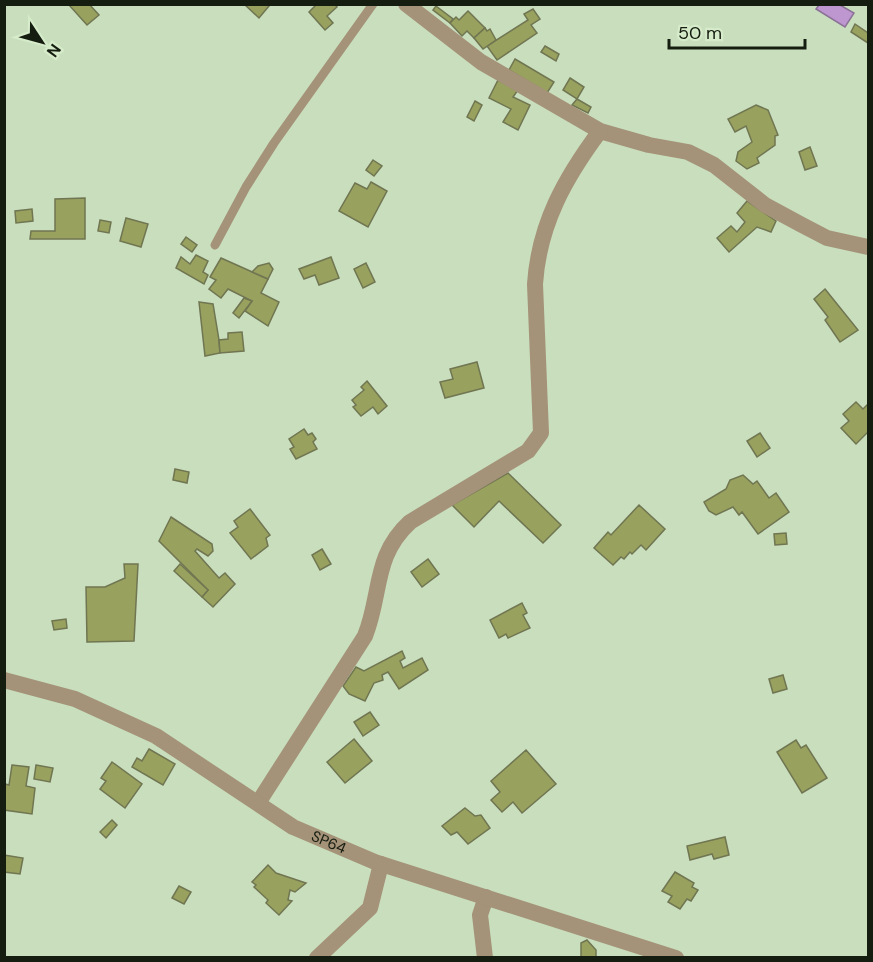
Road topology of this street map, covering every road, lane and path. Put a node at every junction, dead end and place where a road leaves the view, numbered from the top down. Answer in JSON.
{"nodes":[{"id":1,"x":373,"y":4,"type":"edge"},
{"id":2,"x":406,"y":4,"type":"edge"},
{"id":3,"x":600,"y":131,"type":"junction"},
{"id":4,"x":215,"y":245,"type":"dead end"},
{"id":5,"x":868,"y":247,"type":"edge"},
{"id":6,"x":4,"y":680,"type":"edge"},
{"id":7,"x":258,"y":803,"type":"junction"},
{"id":8,"x":381,"y":864,"type":"junction"},
{"id":9,"x":486,"y":897,"type":"junction"},
{"id":10,"x":317,"y":957,"type":"edge"},
{"id":11,"x":485,"y":957,"type":"edge"},
{"id":12,"x":676,"y":957,"type":"edge"}],
"edges":[{"from":1,"to":4,"type":"lane"},
{"from":2,"to":3,"type":"street"},
{"from":3,"to":5,"type":"street"},
{"from":3,"to":7,"type":"street"},
{"from":6,"to":7,"type":"street","name":"SP64","number":"SP64"},
{"from":7,"to":8,"type":"street","name":"SP64","number":"SP64"},
{"from":8,"to":9,"type":"street","name":"SP64","number":"SP64"},
{"from":8,"to":10,"type":"street"},
{"from":9,"to":11,"type":"street"},
{"from":9,"to":12,"type":"street","name":"SP64","number":"SP64"}]}
